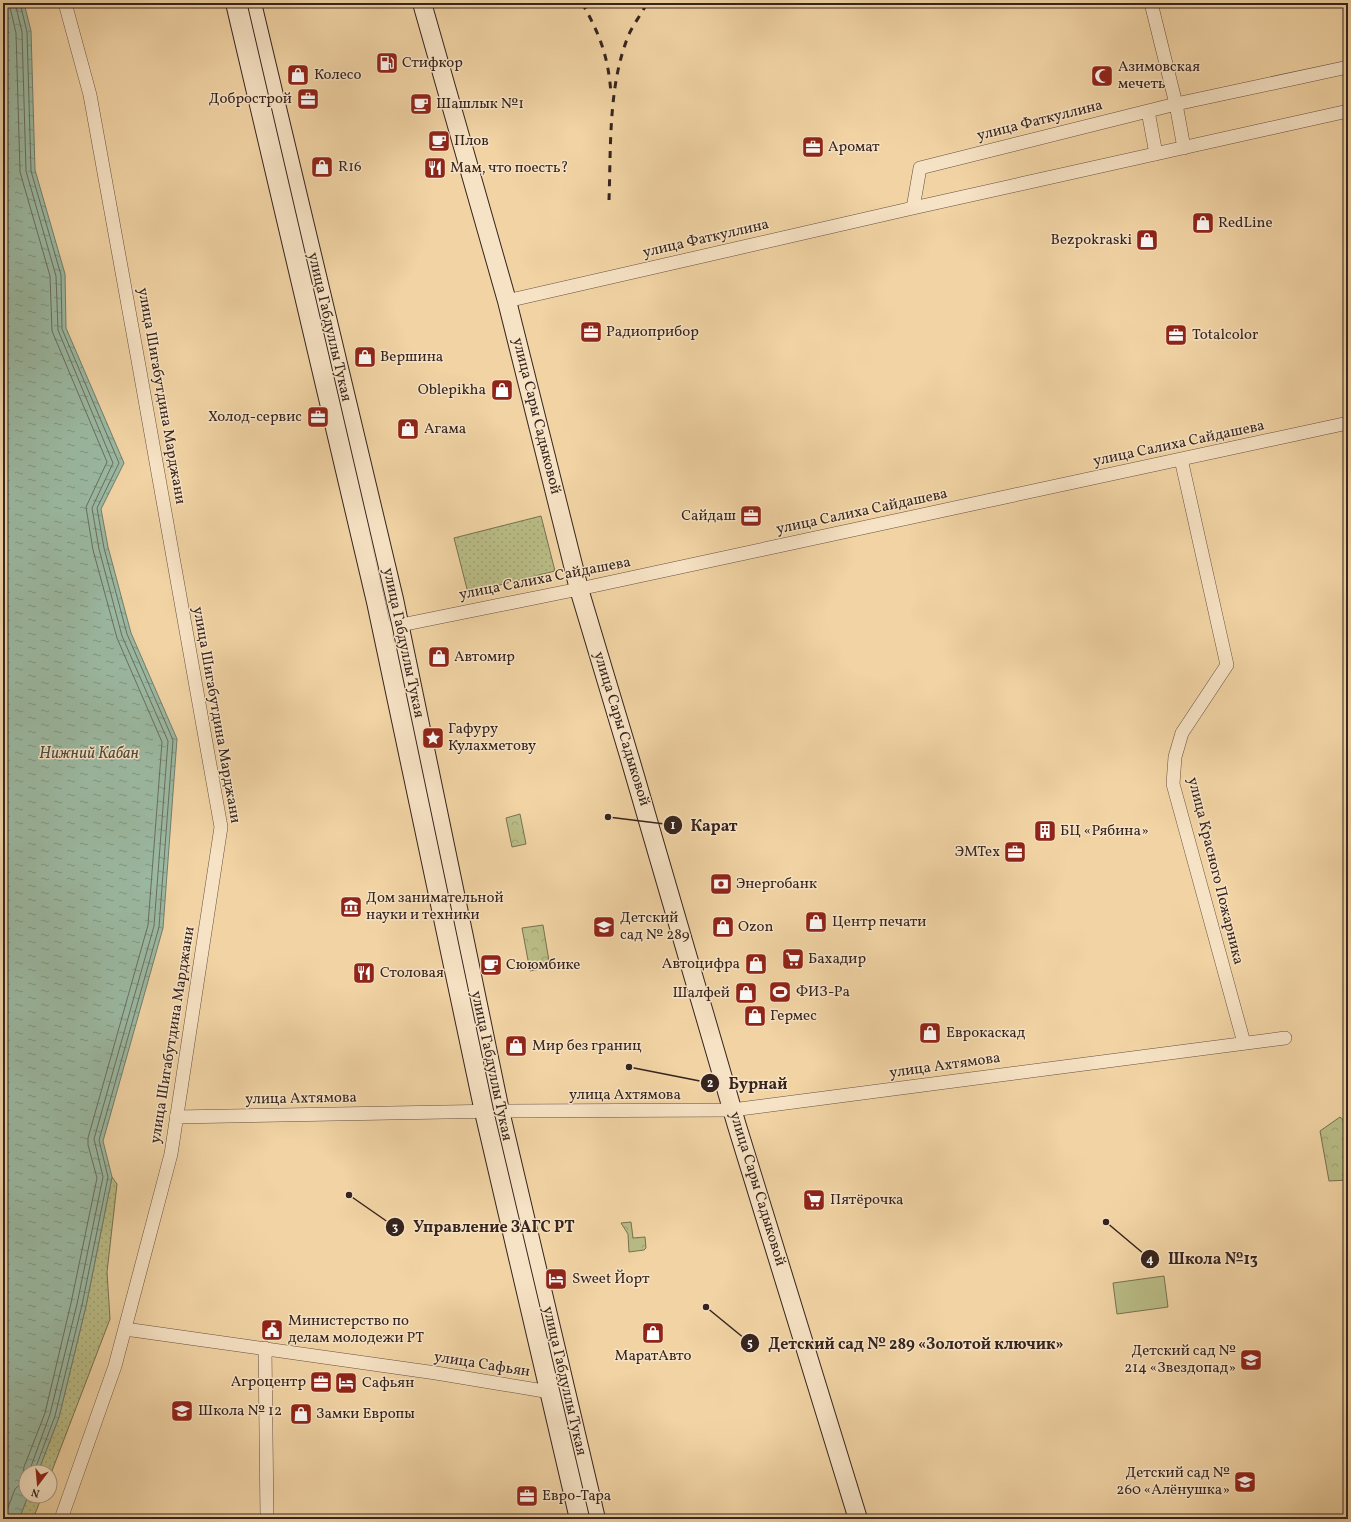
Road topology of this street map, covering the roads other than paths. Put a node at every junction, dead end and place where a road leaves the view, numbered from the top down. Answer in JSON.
{"nodes":[{"id":1,"x":65,"y":3,"type":"edge"},
{"id":2,"x":235,"y":3,"type":"edge"},
{"id":3,"x":252,"y":3,"type":"edge"},
{"id":4,"x":422,"y":3,"type":"edge"},
{"id":5,"x":1151,"y":3,"type":"edge"},
{"id":6,"x":1348,"y":67,"type":"edge"},
{"id":7,"x":1176,"y":104,"type":"junction"},
{"id":8,"x":1148,"y":111,"type":"junction"},
{"id":9,"x":1348,"y":111,"type":"edge"},
{"id":10,"x":1184,"y":148,"type":"junction"},
{"id":11,"x":1156,"y":154,"type":"junction"},
{"id":12,"x":913,"y":208,"type":"junction"},
{"id":13,"x":506,"y":301,"type":"junction"},
{"id":14,"x":1348,"y":423,"type":"edge"},
{"id":15,"x":1181,"y":459,"type":"junction"},
{"id":16,"x":579,"y":589,"type":"junction"},
{"id":17,"x":390,"y":627,"type":"junction"},
{"id":18,"x":1285,"y":1038,"type":"dead end"},
{"id":19,"x":1244,"y":1043,"type":"junction"},
{"id":20,"x":732,"y":1110,"type":"junction"},
{"id":21,"x":492,"y":1112,"type":"junction"},
{"id":22,"x":176,"y":1117,"type":"junction"},
{"id":23,"x":125,"y":1329,"type":"junction"},
{"id":24,"x":265,"y":1348,"type":"junction"},
{"id":25,"x":549,"y":1392,"type":"junction"},
{"id":26,"x":568,"y":1394,"type":"junction"},
{"id":27,"x":61,"y":1519,"type":"edge"},
{"id":28,"x":267,"y":1519,"type":"edge"},
{"id":29,"x":579,"y":1519,"type":"edge"},
{"id":30,"x":596,"y":1519,"type":"edge"},
{"id":31,"x":858,"y":1519,"type":"edge"}],
"edges":[{"from":1,"to":22,"type":"street","name":"улица Шигабутдина Марджани"},
{"from":2,"to":17,"type":"main road","name":"улица Габдуллы Тукая"},
{"from":3,"to":17,"type":"main road","name":"улица Габдуллы Тукая"},
{"from":4,"to":13,"type":"main road","name":"улица Сары Садыковой"},
{"from":5,"to":7,"type":"street"},
{"from":6,"to":7,"type":"street","name":"улица Фаткуллина"},
{"from":7,"to":8,"type":"street","name":"улица Фаткуллина"},
{"from":7,"to":10,"type":"street"},
{"from":8,"to":11,"type":"street"},
{"from":8,"to":12,"type":"street","name":"улица Фаткуллина"},
{"from":9,"to":10,"type":"street","name":"улица Фаткуллина"},
{"from":10,"to":11,"type":"street","name":"улица Фаткуллина"},
{"from":11,"to":12,"type":"street","name":"улица Фаткуллина"},
{"from":12,"to":13,"type":"street","name":"улица Фаткуллина"},
{"from":13,"to":16,"type":"main road","name":"улица Сары Садыковой"},
{"from":14,"to":15,"type":"street","name":"улица Салиха Сайдашева"},
{"from":15,"to":16,"type":"street","name":"улица Салиха Сайдашева"},
{"from":15,"to":19,"type":"street","name":"улица Красного Пожарника"},
{"from":16,"to":17,"type":"street","name":"улица Салиха Сайдашева"},
{"from":16,"to":20,"type":"main road","name":"улица Сары Садыковой"},
{"from":17,"to":21,"type":"main road","name":"улица Габдуллы Тукая"},
{"from":18,"to":19,"type":"street","name":"улица Ахтямова"},
{"from":19,"to":20,"type":"street","name":"улица Ахтямова"},
{"from":20,"to":21,"type":"street","name":"улица Ахтямова"},
{"from":20,"to":31,"type":"main road","name":"улица Сары Садыковой"},
{"from":21,"to":22,"type":"street","name":"улица Ахтямова"},
{"from":21,"to":25,"type":"main road","name":"улица Габдуллы Тукая"},
{"from":21,"to":26,"type":"main road","name":"улица Габдуллы Тукая"},
{"from":22,"to":23,"type":"street","name":"улица Шигабутдина Марджани"},
{"from":23,"to":24,"type":"street","name":"улица Сафьян"},
{"from":23,"to":27,"type":"street","name":"улица Шигабутдина Марджани"},
{"from":24,"to":25,"type":"street","name":"улица Сафьян"},
{"from":24,"to":28,"type":"street"},
{"from":25,"to":26,"type":"street","name":"улица Сафьян"},
{"from":25,"to":29,"type":"main road","name":"улица Габдуллы Тукая"},
{"from":26,"to":30,"type":"main road","name":"улица Габдуллы Тукая"}]}
